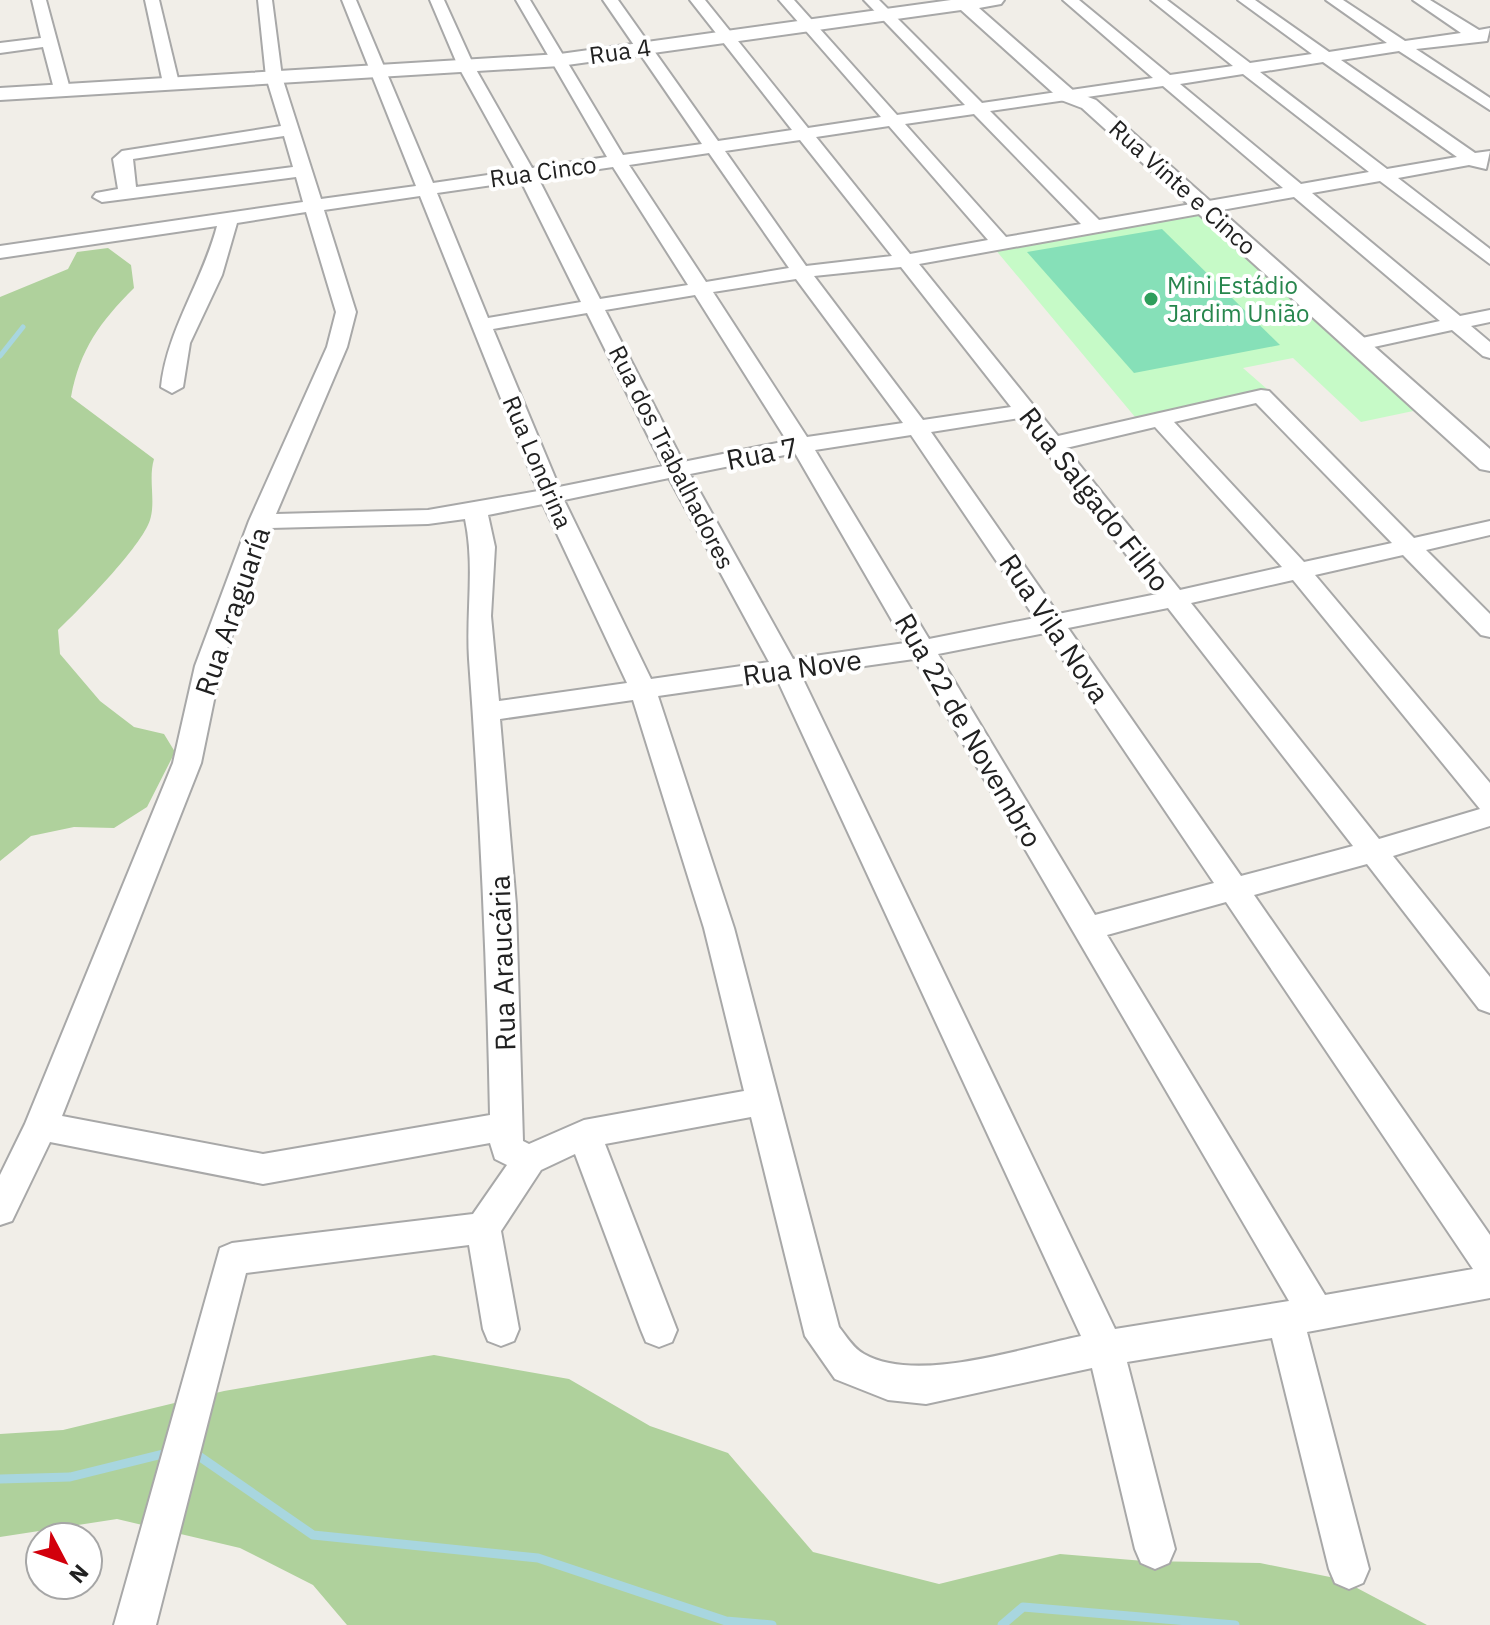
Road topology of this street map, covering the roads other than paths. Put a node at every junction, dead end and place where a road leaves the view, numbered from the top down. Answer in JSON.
{"nodes":[{"id":1,"x":39,"y":0,"type":"edge"},
{"id":2,"x":152,"y":0,"type":"edge"},
{"id":3,"x":265,"y":0,"type":"edge"},
{"id":4,"x":349,"y":0,"type":"edge"},
{"id":5,"x":437,"y":0,"type":"edge"},
{"id":6,"x":523,"y":0,"type":"edge"},
{"id":7,"x":610,"y":0,"type":"edge"},
{"id":8,"x":697,"y":0,"type":"edge"},
{"id":9,"x":786,"y":0,"type":"edge"},
{"id":10,"x":871,"y":0,"type":"edge"},
{"id":11,"x":1070,"y":0,"type":"edge"},
{"id":12,"x":1158,"y":0,"type":"edge"},
{"id":13,"x":1245,"y":0,"type":"edge"},
{"id":14,"x":1333,"y":0,"type":"edge"},
{"id":15,"x":1420,"y":0,"type":"edge"},
{"id":16,"x":977,"y":1,"type":"edge"},
{"id":17,"x":887,"y":16,"type":"junction"},
{"id":18,"x":810,"y":25,"type":"junction"},
{"id":19,"x":726,"y":37,"type":"junction"},
{"id":20,"x":1485,"y":37,"type":"edge"},
{"id":21,"x":49,"y":42,"type":"junction"},
{"id":22,"x":1402,"y":46,"type":"junction"},
{"id":23,"x":0,"y":48,"type":"edge"},
{"id":24,"x":643,"y":48,"type":"junction"},
{"id":25,"x":1324,"y":58,"type":"junction"},
{"id":26,"x":560,"y":60,"type":"junction"},
{"id":27,"x":466,"y":66,"type":"junction"},
{"id":28,"x":1247,"y":69,"type":"junction"},
{"id":29,"x":375,"y":70,"type":"junction"},
{"id":30,"x":274,"y":77,"type":"junction"},
{"id":31,"x":1170,"y":81,"type":"junction"},
{"id":32,"x":171,"y":83,"type":"junction"},
{"id":33,"x":62,"y":89,"type":"junction"},
{"id":34,"x":0,"y":94,"type":"edge"},
{"id":35,"x":1082,"y":98,"type":"junction"},
{"id":36,"x":1490,"y":105,"type":"edge"},
{"id":37,"x":981,"y":110,"type":"junction"},
{"id":38,"x":892,"y":122,"type":"junction"},
{"id":39,"x":290,"y":130,"type":"junction"},
{"id":40,"x":803,"y":135,"type":"junction"},
{"id":41,"x":712,"y":149,"type":"junction"},
{"id":42,"x":1490,"y":156,"type":"edge"},
{"id":43,"x":1471,"y":159,"type":"junction"},
{"id":44,"x":618,"y":161,"type":"junction"},
{"id":45,"x":303,"y":171,"type":"junction"},
{"id":46,"x":526,"y":173,"type":"junction"},
{"id":47,"x":1490,"y":173,"type":"edge"},
{"id":48,"x":1383,"y":175,"type":"junction"},
{"id":49,"x":426,"y":189,"type":"junction"},
{"id":50,"x":1299,"y":190,"type":"junction"},
{"id":51,"x":128,"y":193,"type":"junction"},
{"id":52,"x":102,"y":197,"type":"dead end"},
{"id":53,"x":313,"y":204,"type":"junction"},
{"id":54,"x":1203,"y":205,"type":"junction"},
{"id":55,"x":229,"y":217,"type":"junction"},
{"id":56,"x":1095,"y":227,"type":"junction"},
{"id":57,"x":1002,"y":244,"type":"junction"},
{"id":58,"x":0,"y":252,"type":"edge"},
{"id":59,"x":1490,"y":258,"type":"edge"},
{"id":60,"x":904,"y":261,"type":"junction"},
{"id":61,"x":801,"y":272,"type":"junction"},
{"id":62,"x":701,"y":289,"type":"junction"},
{"id":63,"x":594,"y":306,"type":"junction"},
{"id":64,"x":1490,"y":316,"type":"edge"},
{"id":65,"x":1456,"y":323,"type":"junction"},
{"id":66,"x":480,"y":325,"type":"junction"},
{"id":67,"x":1360,"y":344,"type":"junction"},
{"id":68,"x":1490,"y":352,"type":"edge"},
{"id":69,"x":172,"y":387,"type":"dead end"},
{"id":70,"x":1026,"y":411,"type":"junction"},
{"id":71,"x":1161,"y":421,"type":"junction"},
{"id":72,"x":917,"y":427,"type":"junction"},
{"id":73,"x":1053,"y":444,"type":"junction"},
{"id":74,"x":801,"y":445,"type":"junction"},
{"id":75,"x":1490,"y":463,"type":"edge"},
{"id":76,"x":676,"y":470,"type":"junction"},
{"id":77,"x":551,"y":496,"type":"junction"},
{"id":78,"x":475,"y":511,"type":"junction"},
{"id":79,"x":261,"y":521,"type":"junction"},
{"id":80,"x":1490,"y":528,"type":"edge"},
{"id":81,"x":1407,"y":545,"type":"junction"},
{"id":82,"x":1297,"y":569,"type":"junction"},
{"id":83,"x":1174,"y":599,"type":"junction"},
{"id":84,"x":1052,"y":624,"type":"junction"},
{"id":85,"x":1490,"y":629,"type":"edge"},
{"id":86,"x":922,"y":649,"type":"junction"},
{"id":87,"x":785,"y":668,"type":"junction"},
{"id":88,"x":644,"y":692,"type":"junction"},
{"id":89,"x":487,"y":712,"type":"junction"},
{"id":90,"x":1490,"y":802,"type":"edge"},
{"id":91,"x":1490,"y":816,"type":"edge"},
{"id":92,"x":1372,"y":852,"type":"junction"},
{"id":93,"x":1235,"y":890,"type":"junction"},
{"id":94,"x":1086,"y":929,"type":"junction"},
{"id":95,"x":1490,"y":1000,"type":"edge"},
{"id":96,"x":763,"y":1101,"type":"junction"},
{"id":97,"x":41,"y":1126,"type":"junction"},
{"id":98,"x":507,"y":1126,"type":"junction"},
{"id":99,"x":584,"y":1134,"type":"junction"},
{"id":100,"x":529,"y":1160,"type":"junction"},
{"id":101,"x":0,"y":1210,"type":"edge"},
{"id":102,"x":483,"y":1228,"type":"junction"},
{"id":103,"x":1490,"y":1264,"type":"edge"},
{"id":104,"x":1490,"y":1282,"type":"edge"},
{"id":105,"x":1300,"y":1317,"type":"junction"},
{"id":106,"x":501,"y":1329,"type":"dead end"},
{"id":107,"x":659,"y":1330,"type":"dead end"},
{"id":108,"x":1105,"y":1348,"type":"junction"},
{"id":109,"x":1155,"y":1549,"type":"dead end"},
{"id":110,"x":1349,"y":1569,"type":"dead end"},
{"id":111,"x":135,"y":1625,"type":"edge"}],
"edges":[{"from":1,"to":21,"type":"street"},
{"from":2,"to":32,"type":"street"},
{"from":3,"to":30,"type":"street","name":"Rua Araguaría"},
{"from":4,"to":29,"type":"street","name":"Rua Londrina"},
{"from":5,"to":27,"type":"street","name":"Rua dos Trabalhadores"},
{"from":6,"to":26,"type":"street","name":"Rua 22 de Novembro"},
{"from":7,"to":24,"type":"street","name":"Rua Vila Nova"},
{"from":8,"to":19,"type":"street","name":"Rua Salgado Filho"},
{"from":9,"to":18,"type":"street"},
{"from":10,"to":17,"type":"street"},
{"from":11,"to":31,"type":"street"},
{"from":12,"to":28,"type":"street"},
{"from":13,"to":25,"type":"street"},
{"from":14,"to":22,"type":"street"},
{"from":15,"to":20,"type":"street"},
{"from":16,"to":17,"type":"street","name":"Rua 4"},
{"from":16,"to":35,"type":"street","name":"Rua Vinte e Cinco"},
{"from":17,"to":18,"type":"street","name":"Rua 4"},
{"from":17,"to":37,"type":"street"},
{"from":18,"to":19,"type":"street","name":"Rua 4"},
{"from":18,"to":38,"type":"street"},
{"from":19,"to":24,"type":"street","name":"Rua 4"},
{"from":19,"to":40,"type":"street","name":"Rua Salgado Filho"},
{"from":20,"to":22,"type":"street","name":"Rua Cinco"},
{"from":21,"to":23,"type":"street"},
{"from":21,"to":33,"type":"street"},
{"from":22,"to":25,"type":"street","name":"Rua Cinco"},
{"from":22,"to":36,"type":"street"},
{"from":24,"to":26,"type":"street","name":"Rua 4"},
{"from":24,"to":41,"type":"street","name":"Rua Vila Nova"},
{"from":25,"to":28,"type":"street","name":"Rua Cinco"},
{"from":25,"to":43,"type":"street"},
{"from":26,"to":27,"type":"street","name":"Rua 4"},
{"from":26,"to":44,"type":"street","name":"Rua 22 de Novembro"},
{"from":27,"to":29,"type":"street","name":"Rua 4"},
{"from":27,"to":46,"type":"street","name":"Rua dos Trabalhadores"},
{"from":28,"to":31,"type":"street","name":"Rua Cinco"},
{"from":28,"to":48,"type":"street"},
{"from":29,"to":30,"type":"street","name":"Rua 4"},
{"from":29,"to":49,"type":"street","name":"Rua Londrina"},
{"from":30,"to":32,"type":"street","name":"Rua 4"},
{"from":30,"to":39,"type":"street","name":"Rua Araguaría"},
{"from":31,"to":35,"type":"street","name":"Rua Cinco"},
{"from":31,"to":50,"type":"street"},
{"from":32,"to":33,"type":"street","name":"Rua 4"},
{"from":33,"to":34,"type":"street","name":"Rua 4"},
{"from":35,"to":37,"type":"street","name":"Rua Cinco"},
{"from":35,"to":54,"type":"street","name":"Rua Vinte e Cinco"},
{"from":37,"to":38,"type":"street","name":"Rua Cinco"},
{"from":37,"to":56,"type":"street"},
{"from":38,"to":40,"type":"street","name":"Rua Cinco"},
{"from":38,"to":57,"type":"street"},
{"from":39,"to":45,"type":"street","name":"Rua Araguaría"},
{"from":39,"to":51,"type":"street"},
{"from":40,"to":41,"type":"street","name":"Rua Cinco"},
{"from":40,"to":60,"type":"street","name":"Rua Salgado Filho"},
{"from":41,"to":44,"type":"street","name":"Rua Cinco"},
{"from":41,"to":61,"type":"street","name":"Rua Vila Nova"},
{"from":42,"to":43,"type":"street"},
{"from":43,"to":47,"type":"street"},
{"from":43,"to":48,"type":"street"},
{"from":44,"to":46,"type":"street","name":"Rua Cinco"},
{"from":44,"to":62,"type":"street","name":"Rua 22 de Novembro"},
{"from":45,"to":51,"type":"street"},
{"from":45,"to":53,"type":"street","name":"Rua Araguaría"},
{"from":46,"to":49,"type":"street","name":"Rua Cinco"},
{"from":46,"to":63,"type":"street","name":"Rua dos Trabalhadores"},
{"from":48,"to":50,"type":"street"},
{"from":48,"to":59,"type":"street"},
{"from":49,"to":53,"type":"street","name":"Rua Cinco"},
{"from":49,"to":66,"type":"street","name":"Rua Londrina"},
{"from":50,"to":54,"type":"street"},
{"from":50,"to":65,"type":"street"},
{"from":51,"to":52,"type":"street"},
{"from":53,"to":55,"type":"street","name":"Rua Cinco"},
{"from":53,"to":79,"type":"street","name":"Rua Araguaría"},
{"from":54,"to":56,"type":"street"},
{"from":54,"to":67,"type":"street","name":"Rua Vinte e Cinco"},
{"from":55,"to":58,"type":"street","name":"Rua Cinco"},
{"from":55,"to":69,"type":"street"},
{"from":56,"to":57,"type":"street"},
{"from":57,"to":60,"type":"street"},
{"from":60,"to":61,"type":"street"},
{"from":60,"to":70,"type":"street","name":"Rua Salgado Filho"},
{"from":61,"to":62,"type":"street"},
{"from":61,"to":72,"type":"street","name":"Rua Vila Nova"},
{"from":62,"to":63,"type":"street"},
{"from":62,"to":74,"type":"street","name":"Rua 22 de Novembro"},
{"from":63,"to":66,"type":"street"},
{"from":63,"to":76,"type":"street","name":"Rua dos Trabalhadores"},
{"from":64,"to":65,"type":"street"},
{"from":65,"to":67,"type":"street"},
{"from":65,"to":68,"type":"street"},
{"from":66,"to":77,"type":"street","name":"Rua Londrina"},
{"from":67,"to":75,"type":"street","name":"Rua Vinte e Cinco"},
{"from":70,"to":72,"type":"street","name":"Rua 7"},
{"from":70,"to":73,"type":"street","name":"Rua Salgado Filho"},
{"from":71,"to":73,"type":"street"},
{"from":71,"to":81,"type":"street"},
{"from":71,"to":82,"type":"street"},
{"from":72,"to":74,"type":"street","name":"Rua 7"},
{"from":72,"to":84,"type":"street","name":"Rua Vila Nova"},
{"from":73,"to":83,"type":"street","name":"Rua Salgado Filho"},
{"from":74,"to":76,"type":"street","name":"Rua 7"},
{"from":74,"to":86,"type":"street","name":"Rua 22 de Novembro"},
{"from":76,"to":77,"type":"street","name":"Rua 7"},
{"from":76,"to":87,"type":"street","name":"Rua dos Trabalhadores"},
{"from":77,"to":78,"type":"street","name":"Rua 7"},
{"from":77,"to":88,"type":"street","name":"Rua Londrina"},
{"from":78,"to":79,"type":"street","name":"Rua 7"},
{"from":78,"to":89,"type":"street","name":"Rua Araucária"},
{"from":79,"to":97,"type":"street","name":"Rua Araguaría"},
{"from":80,"to":81,"type":"street","name":"Rua Nove"},
{"from":81,"to":82,"type":"street","name":"Rua Nove"},
{"from":81,"to":85,"type":"street"},
{"from":82,"to":83,"type":"street","name":"Rua Nove"},
{"from":82,"to":90,"type":"street"},
{"from":83,"to":84,"type":"street","name":"Rua Nove"},
{"from":83,"to":92,"type":"street","name":"Rua Salgado Filho"},
{"from":84,"to":86,"type":"street","name":"Rua Nove"},
{"from":84,"to":93,"type":"street","name":"Rua Vila Nova"},
{"from":86,"to":87,"type":"street","name":"Rua Nove"},
{"from":86,"to":94,"type":"street","name":"Rua 22 de Novembro"},
{"from":87,"to":88,"type":"street","name":"Rua Nove"},
{"from":87,"to":108,"type":"street","name":"Rua dos Trabalhadores"},
{"from":88,"to":89,"type":"street","name":"Rua Nove"},
{"from":88,"to":96,"type":"street","name":"Rua Londrina"},
{"from":89,"to":98,"type":"street","name":"Rua Araucária"},
{"from":91,"to":92,"type":"street"},
{"from":92,"to":93,"type":"street"},
{"from":92,"to":95,"type":"street","name":"Rua Salgado Filho"},
{"from":93,"to":94,"type":"street"},
{"from":93,"to":103,"type":"street","name":"Rua Vila Nova"},
{"from":94,"to":105,"type":"street","name":"Rua 22 de Novembro"},
{"from":96,"to":99,"type":"street"},
{"from":96,"to":108,"type":"street","name":"Rua Londrina"},
{"from":97,"to":98,"type":"street"},
{"from":97,"to":101,"type":"street","name":"Rua Araguaría"},
{"from":98,"to":100,"type":"street","name":"Rua Araucária"},
{"from":99,"to":100,"type":"street"},
{"from":99,"to":107,"type":"street"},
{"from":100,"to":102,"type":"street"},
{"from":102,"to":106,"type":"street"},
{"from":102,"to":111,"type":"street"},
{"from":104,"to":105,"type":"street"},
{"from":105,"to":108,"type":"street","name":"Rua Londrina"},
{"from":105,"to":110,"type":"street","name":"Rua 22 de Novembro"},
{"from":108,"to":109,"type":"street","name":"Rua dos Trabalhadores"}]}
